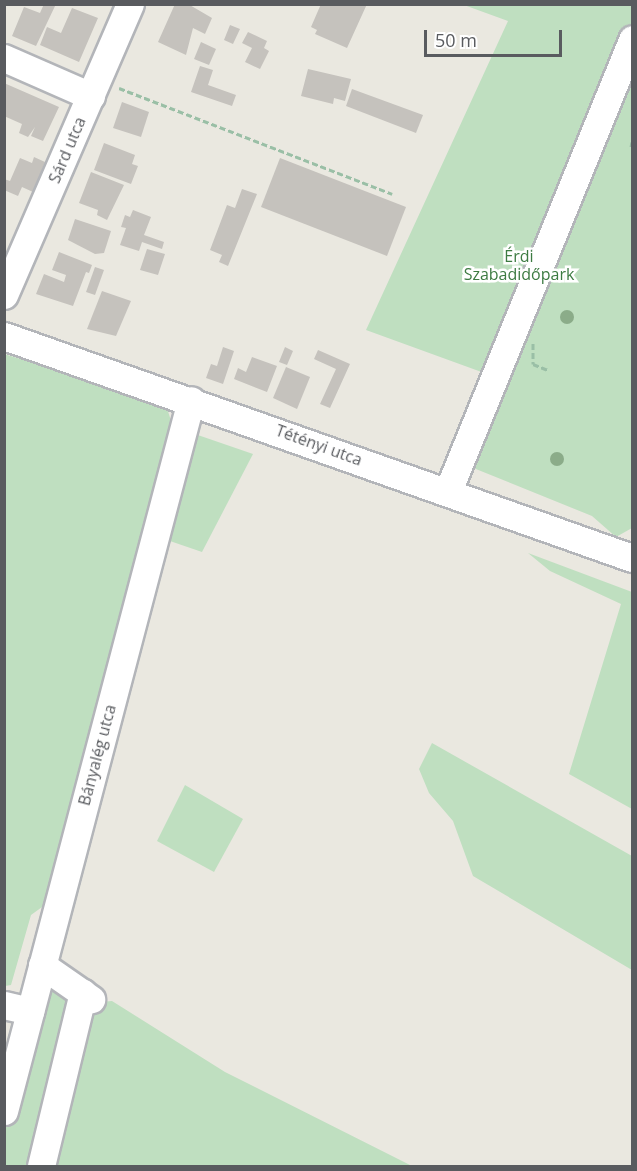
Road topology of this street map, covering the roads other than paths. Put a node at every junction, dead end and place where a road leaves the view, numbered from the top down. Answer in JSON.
{"nodes":[{"id":1,"x":130,"y":4,"type":"edge"},
{"id":2,"x":633,"y":39,"type":"edge"},
{"id":3,"x":4,"y":58,"type":"edge"},
{"id":4,"x":94,"y":88,"type":"junction"},
{"id":5,"x":4,"y":295,"type":"edge"},
{"id":6,"x":4,"y":336,"type":"edge"},
{"id":7,"x":191,"y":400,"type":"junction"},
{"id":8,"x":448,"y":491,"type":"junction"},
{"id":9,"x":633,"y":558,"type":"edge"},
{"id":10,"x":42,"y":965,"type":"junction"},
{"id":11,"x":17,"y":1008,"type":"edge"},
{"id":12,"x":4,"y":1111,"type":"edge"},
{"id":13,"x":41,"y":1167,"type":"edge"}],
"edges":[{"from":1,"to":4,"type":"street","name":"Sárd utca"},
{"from":2,"to":8,"type":"street"},
{"from":3,"to":4,"type":"street"},
{"from":4,"to":5,"type":"street","name":"Sárd utca"},
{"from":6,"to":7,"type":"street","name":"Tétényi utca"},
{"from":7,"to":8,"type":"street","name":"Tétényi utca"},
{"from":7,"to":10,"type":"street","name":"Bányalég utca"},
{"from":8,"to":9,"type":"street","name":"Tétényi utca"},
{"from":10,"to":11,"type":"street","name":"Bányalég utca"},
{"from":10,"to":13,"type":"street"},
{"from":11,"to":12,"type":"street","name":"Bányalég utca"}]}
